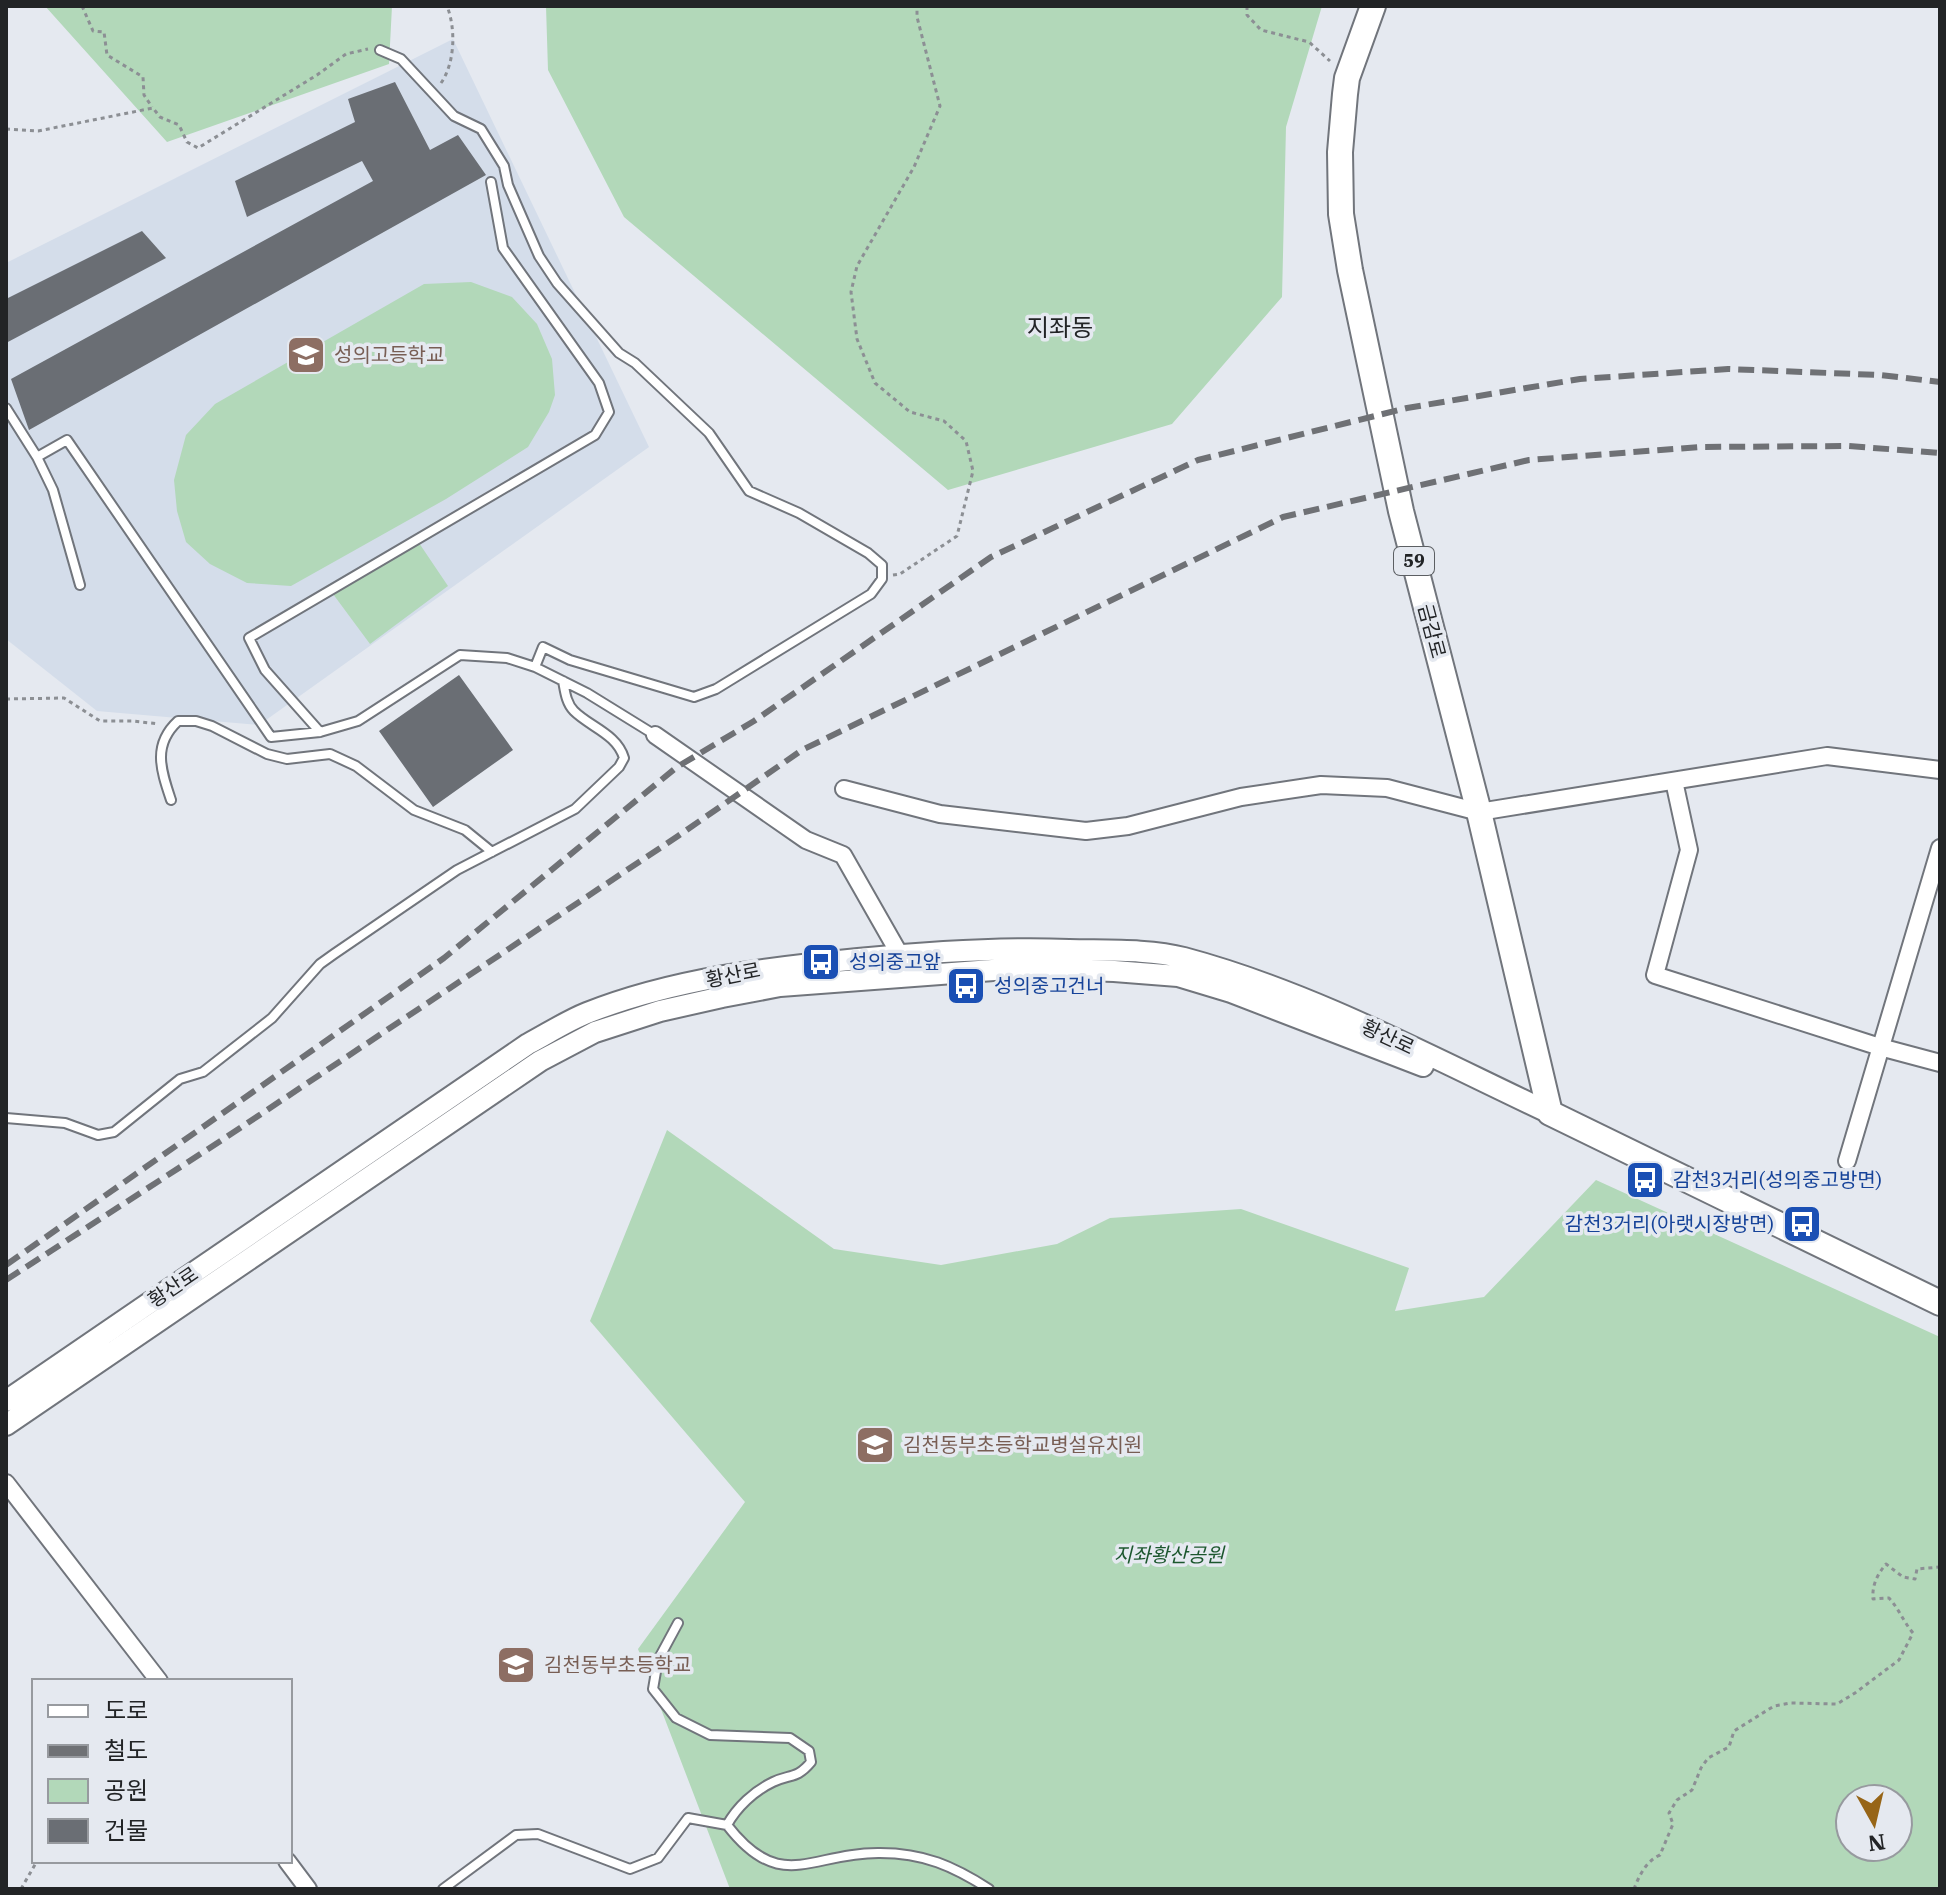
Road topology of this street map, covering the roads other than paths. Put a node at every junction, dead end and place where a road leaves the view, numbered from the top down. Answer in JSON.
{"nodes":[{"id":1,"x":1373,"y":6,"type":"edge"},
{"id":2,"x":380,"y":50,"type":"road end"},
{"id":3,"x":491,"y":182,"type":"dead end"},
{"id":4,"x":6,"y":408,"type":"edge"},
{"id":5,"x":37,"y":457,"type":"junction"},
{"id":6,"x":80,"y":585,"type":"dead end"},
{"id":7,"x":535,"y":667,"type":"junction"},
{"id":8,"x":563,"y":681,"type":"junction"},
{"id":9,"x":320,"y":732,"type":"junction"},
{"id":10,"x":655,"y":735,"type":"joint"},
{"id":11,"x":1940,"y":770,"type":"edge"},
{"id":12,"x":1674,"y":781,"type":"junction"},
{"id":13,"x":844,"y":789,"type":"dead end"},
{"id":14,"x":171,"y":800,"type":"dead end"},
{"id":15,"x":1479,"y":812,"type":"junction"},
{"id":16,"x":1940,"y":848,"type":"edge"},
{"id":17,"x":492,"y":852,"type":"junction"},
{"id":18,"x":900,"y":955,"type":"junction"},
{"id":19,"x":1880,"y":1047,"type":"junction"},
{"id":20,"x":1940,"y":1063,"type":"edge"},
{"id":21,"x":1550,"y":1113,"type":"junction"},
{"id":22,"x":6,"y":1118,"type":"edge"},
{"id":23,"x":1847,"y":1161,"type":"dead end"},
{"id":24,"x":1940,"y":1303,"type":"edge"},
{"id":25,"x":6,"y":1401,"type":"edge"},
{"id":26,"x":6,"y":1425,"type":"edge"},
{"id":27,"x":6,"y":1483,"type":"edge"},
{"id":28,"x":678,"y":1623,"type":"dead end"},
{"id":29,"x":157,"y":1679,"type":"edge"},
{"id":30,"x":727,"y":1825,"type":"junction"},
{"id":31,"x":288,"y":1863,"type":"edge"},
{"id":32,"x":300,"y":1885,"type":"edge"},
{"id":33,"x":443,"y":1889,"type":"edge"},
{"id":34,"x":989,"y":1889,"type":"edge"}],
"edges":[{"from":1,"to":15,"type":"main road","name":"금감로","number":"59"},
{"from":2,"to":7,"type":"lane"},
{"from":3,"to":9,"type":"lane"},
{"from":4,"to":5,"type":"lane"},
{"from":5,"to":6,"type":"lane"},
{"from":5,"to":9,"type":"lane"},
{"from":7,"to":8,"type":"lane"},
{"from":7,"to":9,"type":"lane"},
{"from":8,"to":10,"type":"lane"},
{"from":8,"to":17,"type":"lane"},
{"from":10,"to":18,"type":"street"},
{"from":11,"to":12,"type":"street"},
{"from":12,"to":15,"type":"street"},
{"from":12,"to":19,"type":"street"},
{"from":13,"to":15,"type":"street"},
{"from":14,"to":17,"type":"lane"},
{"from":15,"to":21,"type":"main road","name":"금감로","number":"59"},
{"from":16,"to":19,"type":"street"},
{"from":17,"to":22,"type":"lane"},
{"from":18,"to":21,"type":"street","name":"황산로"},
{"from":18,"to":25,"type":"street","name":"황산로"},
{"from":19,"to":20,"type":"street"},
{"from":19,"to":23,"type":"street"},
{"from":21,"to":24,"type":"main road","name":"황산로"},
{"from":21,"to":26,"type":"street","name":"황산로"},
{"from":27,"to":29,"type":"street"},
{"from":28,"to":30,"type":"lane"},
{"from":30,"to":33,"type":"lane"},
{"from":30,"to":34,"type":"lane"},
{"from":31,"to":32,"type":"street"}]}
